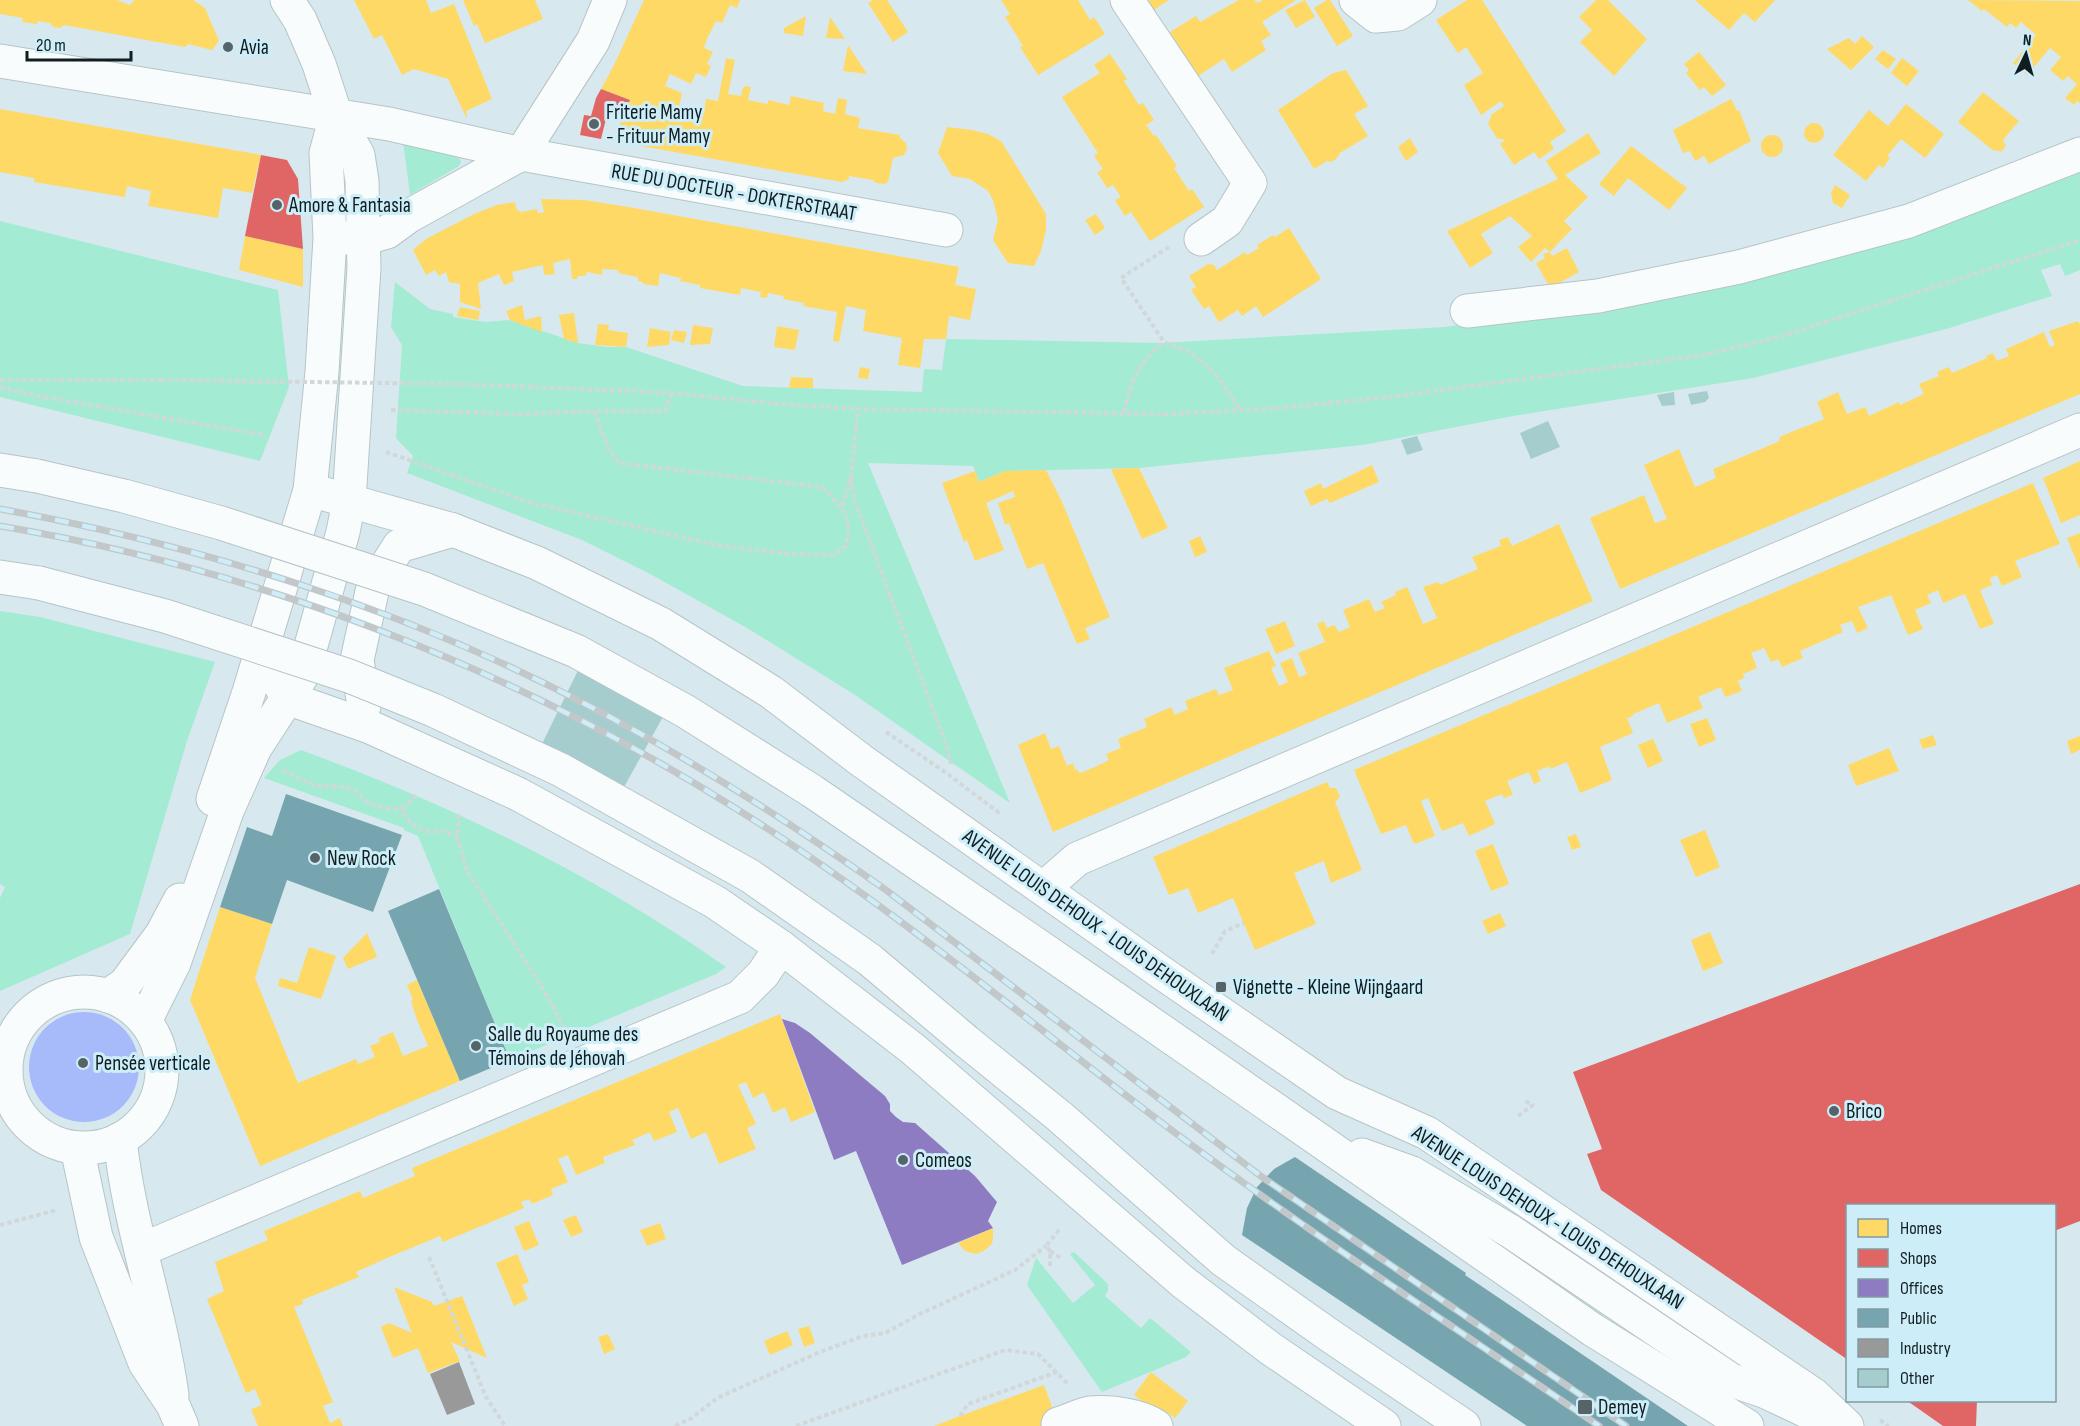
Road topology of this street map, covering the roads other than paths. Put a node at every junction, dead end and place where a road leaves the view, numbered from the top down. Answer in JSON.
{"nodes":[{"id":1,"x":287,"y":0,"type":"edge"},
{"id":2,"x":610,"y":0,"type":"edge"},
{"id":3,"x":1127,"y":0,"type":"edge"},
{"id":4,"x":1356,"y":0,"type":"edge"},
{"id":5,"x":1420,"y":0,"type":"edge"},
{"id":6,"x":0,"y":61,"type":"edge"},
{"id":7,"x":336,"y":116,"type":"junction"},
{"id":8,"x":521,"y":154,"type":"junction"},
{"id":9,"x":2080,"y":154,"type":"edge"},
{"id":10,"x":946,"y":230,"type":"dead end"},
{"id":11,"x":375,"y":234,"type":"junction"},
{"id":12,"x":330,"y":238,"type":"junction"},
{"id":13,"x":1201,"y":239,"type":"road end"},
{"id":14,"x":1467,"y":310,"type":"dead end"},
{"id":15,"x":2080,"y":430,"type":"edge"},
{"id":16,"x":0,"y":470,"type":"edge"},
{"id":17,"x":310,"y":490,"type":"junction"},
{"id":18,"x":349,"y":501,"type":"junction"},
{"id":19,"x":453,"y":530,"type":"junction"},
{"id":20,"x":0,"y":577,"type":"edge"},
{"id":21,"x":262,"y":649,"type":"junction"},
{"id":22,"x":287,"y":698,"type":"junction"},
{"id":23,"x":370,"y":727,"type":"junction"},
{"id":24,"x":1044,"y":888,"type":"junction"},
{"id":25,"x":781,"y":947,"type":"junction"},
{"id":26,"x":108,"y":996,"type":"junction"},
{"id":27,"x":145,"y":1021,"type":"junction"},
{"id":28,"x":8,"y":1033,"type":"edge"},
{"id":29,"x":5,"y":1094,"type":"edge"},
{"id":30,"x":120,"y":1139,"type":"junction"},
{"id":31,"x":1321,"y":1140,"type":"junction"},
{"id":32,"x":77,"y":1148,"type":"junction"},
{"id":33,"x":141,"y":1250,"type":"junction"},
{"id":34,"x":177,"y":1416,"type":"edge"},
{"id":35,"x":1058,"y":1425,"type":"edge"},
{"id":36,"x":1156,"y":1426,"type":"edge"},
{"id":37,"x":1384,"y":1426,"type":"edge"},
{"id":38,"x":1464,"y":1426,"type":"edge"},
{"id":39,"x":1747,"y":1426,"type":"edge"},
{"id":40,"x":1838,"y":1426,"type":"edge"},
{"id":41,"x":1847,"y":1426,"type":"edge"}],
"edges":[{"from":1,"to":7,"type":"main road"},
{"from":2,"to":8,"type":"main road"},
{"from":3,"to":13,"type":"main road"},
{"from":4,"to":5,"type":"main road"},
{"from":6,"to":7,"type":"main road","name":"RUE DU DOCTEUR - DOKTERSTRAAT"},
{"from":7,"to":8,"type":"main road","name":"RUE DU DOCTEUR - DOKTERSTRAAT"},
{"from":7,"to":11,"type":"main road"},
{"from":7,"to":12,"type":"main road"},
{"from":8,"to":10,"type":"main road","name":"RUE DU DOCTEUR - DOKTERSTRAAT"},
{"from":8,"to":11,"type":"main road"},
{"from":9,"to":14,"type":"main road"},
{"from":11,"to":12,"type":"main road"},
{"from":11,"to":18,"type":"main road"},
{"from":12,"to":17,"type":"main road"},
{"from":15,"to":24,"type":"main road"},
{"from":16,"to":31,"type":"main road","bridge":true},
{"from":17,"to":18,"type":"main road","name":"AVENUE LOUIS DEHOUX - LOUIS DEHOUXLAAN"},
{"from":17,"to":21,"type":"main road"},
{"from":18,"to":19,"type":"main road","name":"AVENUE LOUIS DEHOUX - LOUIS DEHOUXLAAN"},
{"from":18,"to":22,"type":"main road"},
{"from":19,"to":23,"type":"main road"},
{"from":19,"to":24,"type":"main road","name":"AVENUE LOUIS DEHOUX - LOUIS DEHOUXLAAN"},
{"from":20,"to":38,"type":"main road","bridge":true},
{"from":21,"to":22,"type":"main road"},
{"from":21,"to":26,"type":"main road"},
{"from":22,"to":23,"type":"main road"},
{"from":22,"to":27,"type":"main road"},
{"from":23,"to":25,"type":"main road"},
{"from":24,"to":41,"type":"main road","name":"AVENUE LOUIS DEHOUX - LOUIS DEHOUXLAAN"},
{"from":25,"to":33,"type":"main road"},
{"from":25,"to":37,"type":"main road"},
{"from":26,"to":27,"type":"main road"},
{"from":26,"to":28,"type":"main road"},
{"from":27,"to":30,"type":"main road"},
{"from":28,"to":29,"type":"main road"},
{"from":29,"to":32,"type":"main road"},
{"from":30,"to":32,"type":"main road"},
{"from":30,"to":33,"type":"main road"},
{"from":31,"to":39,"type":"main road"},
{"from":31,"to":40,"type":"main road"},
{"from":32,"to":34,"type":"main road"},
{"from":33,"to":34,"type":"main road"},
{"from":35,"to":36,"type":"main road"}]}
